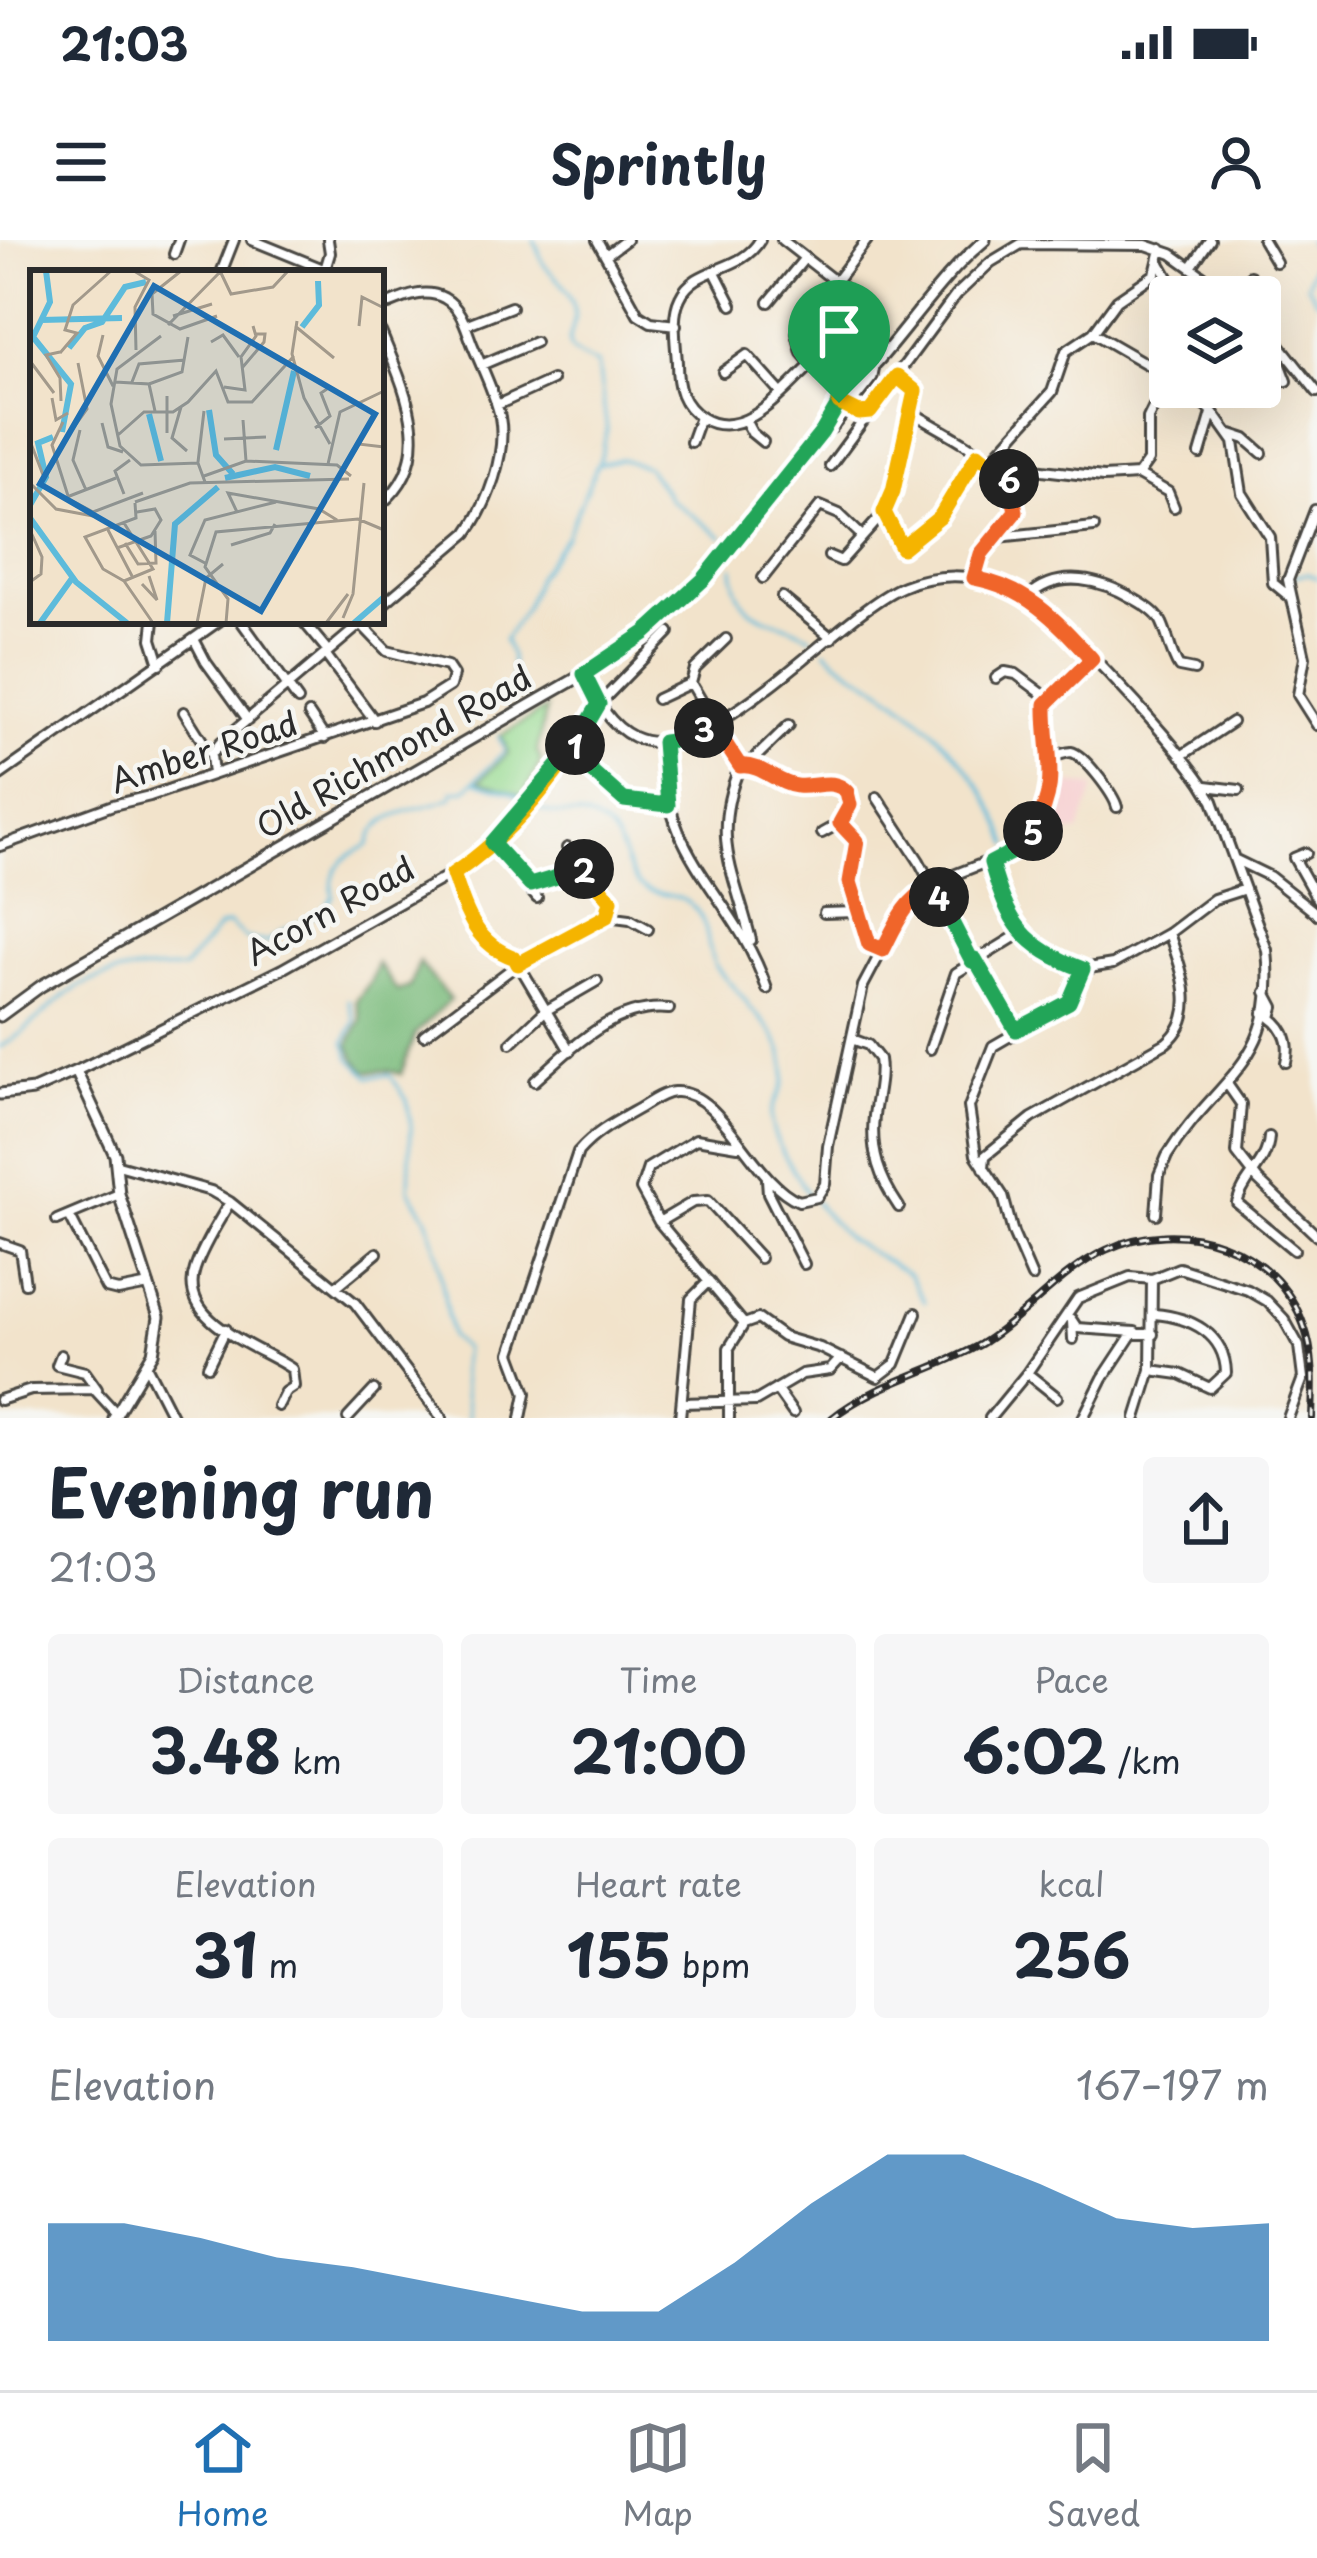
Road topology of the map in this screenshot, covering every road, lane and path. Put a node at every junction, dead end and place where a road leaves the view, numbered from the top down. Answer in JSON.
{"nodes":[{"id":1,"x":178,"y":240,"type":"edge"},
{"id":2,"x":234,"y":240,"type":"edge"},
{"id":3,"x":252,"y":240,"type":"edge"},
{"id":4,"x":328,"y":240,"type":"edge"},
{"id":5,"x":597,"y":240,"type":"edge"},
{"id":6,"x":626,"y":240,"type":"edge"},
{"id":7,"x":760,"y":240,"type":"edge"},
{"id":8,"x":782,"y":240,"type":"edge"},
{"id":9,"x":867,"y":240,"type":"edge"},
{"id":10,"x":985,"y":240,"type":"edge"},
{"id":11,"x":1210,"y":240,"type":"edge"},
{"id":12,"x":1263,"y":240,"type":"edge"},
{"id":13,"x":1161,"y":249,"type":"junction"},
{"id":14,"x":174,"y":254,"type":"dead end"},
{"id":15,"x":606,"y":256,"type":"junction"},
{"id":16,"x":804,"y":259,"type":"junction"},
{"id":17,"x":1276,"y":262,"type":"dead end"},
{"id":18,"x":1160,"y":263,"type":"junction"},
{"id":19,"x":1192,"y":266,"type":"junction"},
{"id":20,"x":222,"y":270,"type":"edge"},
{"id":21,"x":322,"y":270,"type":"edge"},
{"id":22,"x":327,"y":270,"type":"edge"},
{"id":23,"x":715,"y":272,"type":"junction"},
{"id":24,"x":1167,"y":276,"type":"edge"},
{"id":25,"x":1205,"y":276,"type":"edge"},
{"id":26,"x":836,"y":280,"type":"junction"},
{"id":27,"x":769,"y":302,"type":"dead end"},
{"id":28,"x":733,"y":305,"type":"dead end"},
{"id":29,"x":384,"y":306,"type":"edge"},
{"id":30,"x":511,"y":307,"type":"dead end"},
{"id":31,"x":465,"y":325,"type":"junction"},
{"id":32,"x":676,"y":325,"type":"junction"},
{"id":33,"x":1093,"y":333,"type":"junction"},
{"id":34,"x":384,"y":340,"type":"edge"},
{"id":35,"x":535,"y":342,"type":"dead end"},
{"id":36,"x":836,"y":342,"type":"dead end"},
{"id":37,"x":1281,"y":347,"type":"edge"},
{"id":38,"x":481,"y":365,"type":"junction"},
{"id":39,"x":811,"y":365,"type":"junction"},
{"id":40,"x":1149,"y":366,"type":"edge"},
{"id":41,"x":1281,"y":367,"type":"edge"},
{"id":42,"x":723,"y":372,"type":"dead end"},
{"id":43,"x":897,"y":376,"type":"junction"},
{"id":44,"x":552,"y":380,"type":"dead end"},
{"id":45,"x":1287,"y":381,"type":"dead end"},
{"id":46,"x":1317,"y":392,"type":"edge"},
{"id":47,"x":781,"y":393,"type":"junction"},
{"id":48,"x":846,"y":400,"type":"junction"},
{"id":49,"x":497,"y":405,"type":"junction"},
{"id":50,"x":1153,"y":408,"type":"edge"},
{"id":51,"x":1210,"y":408,"type":"edge"},
{"id":52,"x":1213,"y":411,"type":"junction"},
{"id":53,"x":912,"y":412,"type":"junction"},
{"id":54,"x":867,"y":413,"type":"junction"},
{"id":55,"x":700,"y":417,"type":"junction"},
{"id":56,"x":746,"y":420,"type":"junction"},
{"id":57,"x":1229,"y":434,"type":"junction"},
{"id":58,"x":691,"y":442,"type":"dead end"},
{"id":59,"x":764,"y":442,"type":"dead end"},
{"id":60,"x":1262,"y":453,"type":"dead end"},
{"id":61,"x":978,"y":454,"type":"junction"},
{"id":62,"x":1200,"y":454,"type":"dead end"},
{"id":63,"x":993,"y":463,"type":"junction"},
{"id":64,"x":830,"y":466,"type":"dead end"},
{"id":65,"x":1138,"y":475,"type":"junction"},
{"id":66,"x":384,"y":501,"type":"edge"},
{"id":67,"x":1174,"y":507,"type":"dead end"},
{"id":68,"x":1315,"y":510,"type":"edge"},
{"id":69,"x":884,"y":512,"type":"junction"},
{"id":70,"x":1094,"y":527,"type":"dead end"},
{"id":71,"x":862,"y":535,"type":"junction"},
{"id":72,"x":997,"y":537,"type":"junction"},
{"id":73,"x":829,"y":556,"type":"dead end"},
{"id":74,"x":763,"y":578,"type":"dead end"},
{"id":75,"x":974,"y":578,"type":"junction"},
{"id":76,"x":782,"y":597,"type":"dead end"},
{"id":77,"x":1028,"y":597,"type":"junction"},
{"id":78,"x":1290,"y":597,"type":"junction"},
{"id":79,"x":384,"y":603,"type":"edge"},
{"id":80,"x":154,"y":624,"type":"edge"},
{"id":81,"x":215,"y":624,"type":"edge"},
{"id":82,"x":243,"y":624,"type":"edge"},
{"id":83,"x":305,"y":624,"type":"edge"},
{"id":84,"x":361,"y":624,"type":"edge"},
{"id":85,"x":365,"y":624,"type":"edge"},
{"id":86,"x":669,"y":632,"type":"dead end"},
{"id":87,"x":832,"y":638,"type":"junction"},
{"id":88,"x":194,"y":639,"type":"junction"},
{"id":89,"x":726,"y":640,"type":"dead end"},
{"id":90,"x":327,"y":653,"type":"junction"},
{"id":91,"x":1092,"y":659,"type":"junction"},
{"id":92,"x":160,"y":664,"type":"junction"},
{"id":93,"x":1194,"y":670,"type":"dead end"},
{"id":94,"x":584,"y":674,"type":"junction"},
{"id":95,"x":996,"y":678,"type":"dead end"},
{"id":96,"x":691,"y":683,"type":"junction"},
{"id":97,"x":289,"y":686,"type":"junction"},
{"id":98,"x":1048,"y":698,"type":"junction"},
{"id":99,"x":657,"y":699,"type":"dead end"},
{"id":100,"x":298,"y":700,"type":"dead end"},
{"id":101,"x":599,"y":704,"type":"junction"},
{"id":102,"x":184,"y":712,"type":"dead end"},
{"id":103,"x":309,"y":714,"type":"dead end"},
{"id":104,"x":248,"y":720,"type":"junction"},
{"id":105,"x":375,"y":721,"type":"junction"},
{"id":106,"x":1232,"y":722,"type":"dead end"},
{"id":107,"x":712,"y":723,"type":"junction"},
{"id":108,"x":789,"y":725,"type":"dead end"},
{"id":109,"x":1317,"y":725,"type":"edge"},
{"id":110,"x":325,"y":738,"type":"junction"},
{"id":111,"x":663,"y":742,"type":"junction"},
{"id":112,"x":570,"y":752,"type":"junction"},
{"id":113,"x":212,"y":754,"type":"junction"},
{"id":114,"x":1181,"y":756,"type":"junction"},
{"id":115,"x":1051,"y":757,"type":"junction"},
{"id":116,"x":745,"y":765,"type":"junction"},
{"id":117,"x":0,"y":775,"type":"edge"},
{"id":118,"x":213,"y":775,"type":"junction"},
{"id":119,"x":1204,"y":786,"type":"junction"},
{"id":120,"x":1239,"y":790,"type":"dead end"},
{"id":121,"x":877,"y":797,"type":"dead end"},
{"id":122,"x":668,"y":805,"type":"junction"},
{"id":123,"x":1117,"y":807,"type":"dead end"},
{"id":124,"x":840,"y":823,"type":"junction"},
{"id":125,"x":822,"y":833,"type":"dead end"},
{"id":126,"x":492,"y":843,"type":"junction"},
{"id":127,"x":0,"y":846,"type":"edge"},
{"id":128,"x":568,"y":848,"type":"dead end"},
{"id":129,"x":1306,"y":853,"type":"dead end"},
{"id":130,"x":1234,"y":859,"type":"junction"},
{"id":131,"x":991,"y":863,"type":"junction"},
{"id":132,"x":582,"y":867,"type":"junction"},
{"id":133,"x":453,"y":874,"type":"junction"},
{"id":134,"x":530,"y":885,"type":"junction"},
{"id":135,"x":933,"y":885,"type":"junction"},
{"id":136,"x":1245,"y":889,"type":"junction"},
{"id":137,"x":537,"y":898,"type":"dead end"},
{"id":138,"x":1317,"y":899,"type":"edge"},
{"id":139,"x":857,"y":912,"type":"junction"},
{"id":140,"x":824,"y":914,"type":"dead end"},
{"id":141,"x":1317,"y":914,"type":"edge"},
{"id":142,"x":607,"y":916,"type":"junction"},
{"id":143,"x":647,"y":929,"type":"dead end"},
{"id":144,"x":1021,"y":933,"type":"junction"},
{"id":145,"x":1168,"y":933,"type":"junction"},
{"id":146,"x":748,"y":941,"type":"junction"},
{"id":147,"x":883,"y":950,"type":"junction"},
{"id":148,"x":973,"y":960,"type":"junction"},
{"id":149,"x":518,"y":964,"type":"junction"},
{"id":150,"x":1083,"y":969,"type":"junction"},
{"id":151,"x":597,"y":981,"type":"dead end"},
{"id":152,"x":767,"y":989,"type":"dead end"},
{"id":153,"x":669,"y":1009,"type":"dead end"},
{"id":154,"x":545,"y":1011,"type":"junction"},
{"id":155,"x":1267,"y":1015,"type":"junction"},
{"id":156,"x":0,"y":1016,"type":"edge"},
{"id":157,"x":1016,"y":1030,"type":"junction"},
{"id":158,"x":424,"y":1035,"type":"dead end"},
{"id":159,"x":852,"y":1039,"type":"junction"},
{"id":160,"x":511,"y":1042,"type":"dead end"},
{"id":161,"x":930,"y":1049,"type":"dead end"},
{"id":162,"x":570,"y":1051,"type":"junction"},
{"id":163,"x":1286,"y":1062,"type":"dead end"},
{"id":164,"x":76,"y":1071,"type":"junction"},
{"id":165,"x":535,"y":1081,"type":"dead end"},
{"id":166,"x":1227,"y":1084,"type":"junction"},
{"id":167,"x":0,"y":1094,"type":"edge"},
{"id":168,"x":1269,"y":1137,"type":"dead end"},
{"id":169,"x":740,"y":1146,"type":"junction"},
{"id":170,"x":118,"y":1165,"type":"junction"},
{"id":171,"x":984,"y":1169,"type":"junction"},
{"id":172,"x":1251,"y":1172,"type":"junction"},
{"id":173,"x":766,"y":1178,"type":"junction"},
{"id":174,"x":118,"y":1194,"type":"junction"},
{"id":175,"x":230,"y":1202,"type":"junction"},
{"id":176,"x":899,"y":1208,"type":"dead end"},
{"id":177,"x":69,"y":1214,"type":"junction"},
{"id":178,"x":1156,"y":1214,"type":"dead end"},
{"id":179,"x":57,"y":1220,"type":"dead end"},
{"id":180,"x":659,"y":1222,"type":"junction"},
{"id":181,"x":1317,"y":1236,"type":"edge"},
{"id":182,"x":0,"y":1243,"type":"edge"},
{"id":183,"x":1294,"y":1250,"type":"dead end"},
{"id":184,"x":377,"y":1253,"type":"dead end"},
{"id":185,"x":760,"y":1258,"type":"dead end"},
{"id":186,"x":804,"y":1264,"type":"dead end"},
{"id":187,"x":1032,"y":1277,"type":"dead end"},
{"id":188,"x":1152,"y":1279,"type":"junction"},
{"id":189,"x":709,"y":1281,"type":"junction"},
{"id":190,"x":25,"y":1283,"type":"dead end"},
{"id":191,"x":149,"y":1285,"type":"junction"},
{"id":192,"x":337,"y":1286,"type":"junction"},
{"id":193,"x":1070,"y":1307,"type":"junction"},
{"id":194,"x":916,"y":1313,"type":"dead end"},
{"id":195,"x":1154,"y":1315,"type":"junction"},
{"id":196,"x":1071,"y":1319,"type":"junction"},
{"id":197,"x":744,"y":1324,"type":"junction"},
{"id":198,"x":226,"y":1330,"type":"junction"},
{"id":199,"x":1135,"y":1332,"type":"junction"},
{"id":200,"x":1153,"y":1334,"type":"junction"},
{"id":201,"x":1073,"y":1339,"type":"dead end"},
{"id":202,"x":61,"y":1355,"type":"dead end"},
{"id":203,"x":841,"y":1358,"type":"junction"},
{"id":204,"x":146,"y":1365,"type":"junction"},
{"id":205,"x":208,"y":1366,"type":"dead end"},
{"id":206,"x":1151,"y":1370,"type":"junction"},
{"id":207,"x":1027,"y":1373,"type":"junction"},
{"id":208,"x":776,"y":1389,"type":"junction"},
{"id":209,"x":98,"y":1390,"type":"junction"},
{"id":210,"x":374,"y":1390,"type":"dead end"},
{"id":211,"x":1057,"y":1396,"type":"dead end"},
{"id":212,"x":0,"y":1400,"type":"edge"},
{"id":213,"x":728,"y":1400,"type":"junction"},
{"id":214,"x":682,"y":1403,"type":"junction"},
{"id":215,"x":278,"y":1406,"type":"dead end"},
{"id":216,"x":794,"y":1413,"type":"dead end"},
{"id":217,"x":116,"y":1416,"type":"edge"},
{"id":218,"x":173,"y":1418,"type":"edge"},
{"id":219,"x":348,"y":1418,"type":"edge"},
{"id":220,"x":442,"y":1418,"type":"edge"},
{"id":221,"x":521,"y":1418,"type":"edge"},
{"id":222,"x":680,"y":1418,"type":"edge"},
{"id":223,"x":729,"y":1418,"type":"edge"},
{"id":224,"x":990,"y":1418,"type":"edge"},
{"id":225,"x":1083,"y":1418,"type":"edge"},
{"id":226,"x":1136,"y":1418,"type":"edge"},
{"id":227,"x":1288,"y":1418,"type":"edge"}],
"edges":[{"from":1,"to":14,"type":"street"},
{"from":2,"to":20,"type":"street"},
{"from":3,"to":21,"type":"street"},
{"from":4,"to":22,"type":"street"},
{"from":5,"to":15,"type":"street"},
{"from":6,"to":15,"type":"street"},
{"from":7,"to":23,"type":"street"},
{"from":8,"to":16,"type":"street"},
{"from":9,"to":26,"type":"street"},
{"from":10,"to":48,"type":"street","name":"Old Richmond Road"},
{"from":11,"to":19,"type":"street"},
{"from":12,"to":17,"type":"street"},
{"from":13,"to":18,"type":"street"},
{"from":13,"to":19,"type":"street"},
{"from":13,"to":43,"type":"street"},
{"from":15,"to":32,"type":"street"},
{"from":16,"to":26,"type":"street"},
{"from":16,"to":27,"type":"street"},
{"from":18,"to":24,"type":"street"},
{"from":18,"to":33,"type":"street"},
{"from":19,"to":25,"type":"street"},
{"from":23,"to":28,"type":"street"},
{"from":23,"to":32,"type":"street"},
{"from":26,"to":36,"type":"street"},
{"from":26,"to":39,"type":"street"},
{"from":29,"to":31,"type":"street"},
{"from":30,"to":31,"type":"street"},
{"from":31,"to":38,"type":"street"},
{"from":32,"to":55,"type":"street"},
{"from":33,"to":40,"type":"street"},
{"from":33,"to":63,"type":"street"},
{"from":34,"to":66,"type":"street"},
{"from":35,"to":38,"type":"street"},
{"from":37,"to":46,"type":"street"},
{"from":38,"to":49,"type":"street"},
{"from":39,"to":47,"type":"street"},
{"from":39,"to":48,"type":"street"},
{"from":41,"to":45,"type":"street"},
{"from":42,"to":47,"type":"street"},
{"from":43,"to":53,"type":"street"},
{"from":43,"to":54,"type":"street"},
{"from":44,"to":49,"type":"street"},
{"from":47,"to":56,"type":"street"},
{"from":48,"to":54,"type":"street"},
{"from":48,"to":94,"type":"street","name":"Old Richmond Road"},
{"from":49,"to":79,"type":"street"},
{"from":50,"to":65,"type":"street"},
{"from":51,"to":52,"type":"street"},
{"from":52,"to":57,"type":"street"},
{"from":52,"to":62,"type":"street"},
{"from":53,"to":61,"type":"street"},
{"from":53,"to":69,"type":"street"},
{"from":54,"to":64,"type":"street"},
{"from":55,"to":56,"type":"street"},
{"from":55,"to":58,"type":"street"},
{"from":56,"to":59,"type":"street"},
{"from":57,"to":60,"type":"street"},
{"from":57,"to":78,"type":"street"},
{"from":61,"to":63,"type":"street"},
{"from":61,"to":69,"type":"street"},
{"from":63,"to":65,"type":"street"},
{"from":63,"to":72,"type":"street"},
{"from":65,"to":67,"type":"street"},
{"from":68,"to":78,"type":"street"},
{"from":69,"to":71,"type":"street"},
{"from":70,"to":72,"type":"street"},
{"from":71,"to":73,"type":"street"},
{"from":71,"to":74,"type":"street"},
{"from":72,"to":75,"type":"street"},
{"from":75,"to":77,"type":"street"},
{"from":75,"to":87,"type":"street"},
{"from":76,"to":87,"type":"street"},
{"from":77,"to":91,"type":"street"},
{"from":77,"to":93,"type":"street"},
{"from":78,"to":109,"type":"street"},
{"from":80,"to":92,"type":"street"},
{"from":81,"to":88,"type":"street"},
{"from":82,"to":97,"type":"street"},
{"from":83,"to":90,"type":"street"},
{"from":84,"to":90,"type":"street"},
{"from":85,"to":105,"type":"street","name":"Amber Road"},
{"from":86,"to":101,"type":"street","name":"Acorn Road"},
{"from":87,"to":107,"type":"street"},
{"from":88,"to":92,"type":"street"},
{"from":88,"to":104,"type":"street"},
{"from":89,"to":96,"type":"street"},
{"from":90,"to":97,"type":"street"},
{"from":90,"to":105,"type":"street"},
{"from":91,"to":98,"type":"street"},
{"from":91,"to":114,"type":"street"},
{"from":92,"to":117,"type":"street"},
{"from":94,"to":101,"type":"street"},
{"from":94,"to":156,"type":"street","name":"Old Richmond Road"},
{"from":95,"to":98,"type":"street"},
{"from":96,"to":99,"type":"street"},
{"from":96,"to":107,"type":"street"},
{"from":97,"to":100,"type":"street"},
{"from":97,"to":104,"type":"street"},
{"from":98,"to":115,"type":"street"},
{"from":101,"to":111,"type":"street"},
{"from":101,"to":112,"type":"street","name":"Acorn Road"},
{"from":102,"to":113,"type":"street"},
{"from":103,"to":110,"type":"street"},
{"from":104,"to":113,"type":"street"},
{"from":105,"to":110,"type":"street","name":"Amber Road"},
{"from":106,"to":114,"type":"street"},
{"from":107,"to":111,"type":"street"},
{"from":107,"to":116,"type":"street"},
{"from":108,"to":116,"type":"street"},
{"from":110,"to":118,"type":"street","name":"Amber Road"},
{"from":111,"to":122,"type":"street"},
{"from":112,"to":122,"type":"street"},
{"from":112,"to":126,"type":"street","name":"Acorn Road"},
{"from":113,"to":118,"type":"street"},
{"from":114,"to":119,"type":"street"},
{"from":115,"to":123,"type":"street"},
{"from":115,"to":131,"type":"street"},
{"from":116,"to":124,"type":"street"},
{"from":116,"to":146,"type":"street"},
{"from":118,"to":127,"type":"street","name":"Amber Road"},
{"from":119,"to":120,"type":"street"},
{"from":119,"to":130,"type":"street"},
{"from":121,"to":135,"type":"street"},
{"from":122,"to":146,"type":"street"},
{"from":124,"to":125,"type":"street"},
{"from":124,"to":139,"type":"street"},
{"from":126,"to":133,"type":"street","name":"Acorn Road"},
{"from":126,"to":134,"type":"street"},
{"from":128,"to":132,"type":"street"},
{"from":129,"to":138,"type":"street"},
{"from":130,"to":136,"type":"street"},
{"from":130,"to":141,"type":"street"},
{"from":131,"to":135,"type":"street"},
{"from":131,"to":144,"type":"street"},
{"from":132,"to":134,"type":"street"},
{"from":132,"to":142,"type":"street"},
{"from":133,"to":149,"type":"street"},
{"from":133,"to":164,"type":"street","name":"Acorn Road"},
{"from":134,"to":137,"type":"street"},
{"from":135,"to":147,"type":"street"},
{"from":135,"to":148,"type":"street"},
{"from":136,"to":145,"type":"street"},
{"from":136,"to":155,"type":"street"},
{"from":139,"to":140,"type":"street"},
{"from":139,"to":147,"type":"street"},
{"from":142,"to":143,"type":"street"},
{"from":142,"to":149,"type":"street"},
{"from":144,"to":148,"type":"street"},
{"from":144,"to":150,"type":"street"},
{"from":145,"to":150,"type":"street"},
{"from":145,"to":171,"type":"street"},
{"from":146,"to":152,"type":"street"},
{"from":147,"to":159,"type":"street"},
{"from":148,"to":157,"type":"street"},
{"from":148,"to":161,"type":"street"},
{"from":149,"to":154,"type":"street"},
{"from":149,"to":158,"type":"street"},
{"from":150,"to":157,"type":"street"},
{"from":151,"to":154,"type":"street"},
{"from":153,"to":162,"type":"street"},
{"from":154,"to":160,"type":"street"},
{"from":154,"to":162,"type":"street"},
{"from":155,"to":163,"type":"street"},
{"from":155,"to":166,"type":"street"},
{"from":157,"to":171,"type":"street"},
{"from":159,"to":173,"type":"street"},
{"from":159,"to":176,"type":"street"},
{"from":162,"to":165,"type":"street"},
{"from":164,"to":167,"type":"street","name":"Acorn Road"},
{"from":164,"to":170,"type":"street"},
{"from":166,"to":172,"type":"street"},
{"from":166,"to":178,"type":"street"},
{"from":168,"to":172,"type":"street"},
{"from":169,"to":173,"type":"street"},
{"from":169,"to":180,"type":"street"},
{"from":169,"to":221,"type":"street"},
{"from":170,"to":174,"type":"street"},
{"from":170,"to":175,"type":"street"},
{"from":171,"to":187,"type":"street"},
{"from":172,"to":181,"type":"street"},
{"from":172,"to":183,"type":"street"},
{"from":173,"to":186,"type":"street"},
{"from":174,"to":177,"type":"street"},
{"from":174,"to":191,"type":"street"},
{"from":175,"to":192,"type":"street"},
{"from":175,"to":198,"type":"street"},
{"from":177,"to":179,"type":"street"},
{"from":177,"to":191,"type":"street"},
{"from":180,"to":185,"type":"street"},
{"from":180,"to":189,"type":"street"},
{"from":182,"to":190,"type":"street"},
{"from":184,"to":192,"type":"street"},
{"from":188,"to":193,"type":"street"},
{"from":188,"to":195,"type":"street"},
{"from":188,"to":227,"type":"street"},
{"from":189,"to":197,"type":"street"},
{"from":189,"to":214,"type":"street"},
{"from":191,"to":204,"type":"street"},
{"from":192,"to":220,"type":"street"},
{"from":193,"to":196,"type":"street"},
{"from":193,"to":207,"type":"street"},
{"from":194,"to":203,"type":"street"},
{"from":195,"to":200,"type":"street"},
{"from":195,"to":206,"type":"street"},
{"from":196,"to":199,"type":"street"},
{"from":196,"to":201,"type":"street"},
{"from":197,"to":203,"type":"street"},
{"from":197,"to":213,"type":"street"},
{"from":198,"to":205,"type":"street"},
{"from":198,"to":215,"type":"street"},
{"from":199,"to":200,"type":"street"},
{"from":199,"to":225,"type":"street"},
{"from":200,"to":206,"type":"street"},
{"from":202,"to":209,"type":"street"},
{"from":203,"to":208,"type":"street"},
{"from":204,"to":217,"type":"street"},
{"from":204,"to":218,"type":"street"},
{"from":206,"to":226,"type":"street"},
{"from":207,"to":211,"type":"street"},
{"from":207,"to":224,"type":"street"},
{"from":208,"to":213,"type":"street"},
{"from":208,"to":216,"type":"street"},
{"from":209,"to":212,"type":"street"},
{"from":209,"to":217,"type":"street"},
{"from":210,"to":219,"type":"street"},
{"from":213,"to":214,"type":"street"},
{"from":213,"to":223,"type":"street"},
{"from":214,"to":222,"type":"street"}]}
